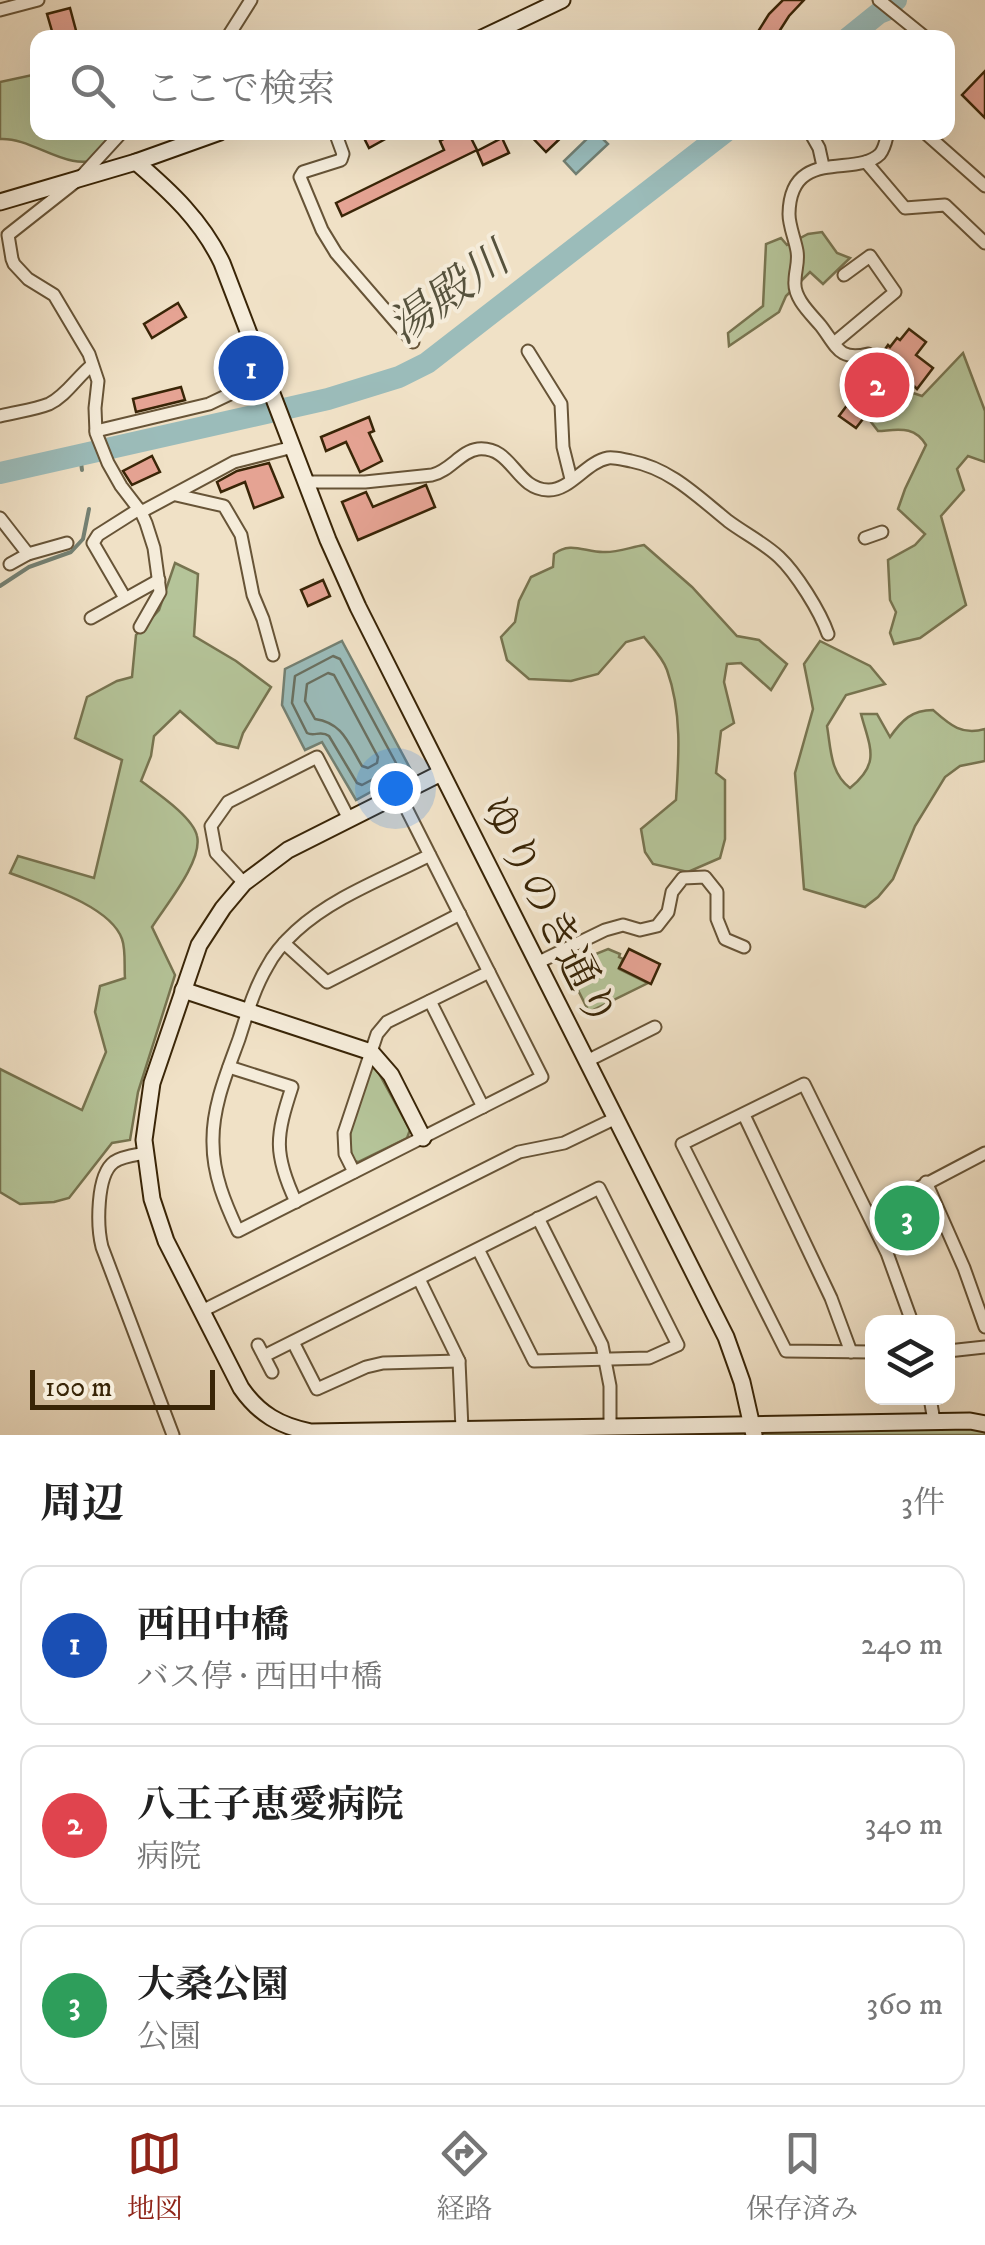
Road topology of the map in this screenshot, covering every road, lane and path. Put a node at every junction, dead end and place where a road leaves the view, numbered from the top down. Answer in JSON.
{"nodes":[{"id":1,"x":38,"y":0,"type":"edge"},
{"id":2,"x":251,"y":0,"type":"edge"},
{"id":3,"x":562,"y":0,"type":"edge"},
{"id":4,"x":879,"y":0,"type":"edge"},
{"id":5,"x":0,"y":10,"type":"edge"},
{"id":6,"x":232,"y":30,"type":"edge"},
{"id":7,"x":499,"y":30,"type":"edge"},
{"id":8,"x":916,"y":30,"type":"edge"},
{"id":9,"x":115,"y":140,"type":"edge"},
{"id":10,"x":198,"y":140,"type":"edge"},
{"id":11,"x":337,"y":140,"type":"edge"},
{"id":12,"x":814,"y":140,"type":"edge"},
{"id":13,"x":886,"y":140,"type":"edge"},
{"id":14,"x":933,"y":140,"type":"edge"},
{"id":15,"x":136,"y":162,"type":"junction"},
{"id":16,"x":866,"y":162,"type":"junction"},
{"id":17,"x":823,"y":166,"type":"junction"},
{"id":18,"x":79,"y":180,"type":"junction"},
{"id":19,"x":985,"y":186,"type":"edge"},
{"id":20,"x":0,"y":202,"type":"edge"},
{"id":21,"x":4,"y":235,"type":"edge"},
{"id":22,"x":985,"y":243,"type":"edge"},
{"id":23,"x":844,"y":275,"type":"dead end"},
{"id":24,"x":413,"y":342,"type":"dead end"},
{"id":25,"x":834,"y":343,"type":"junction"},
{"id":26,"x":528,"y":350,"type":"dead end"},
{"id":27,"x":868,"y":354,"type":"dead end"},
{"id":28,"x":92,"y":365,"type":"junction"},
{"id":29,"x":268,"y":380,"type":"junction"},
{"id":30,"x":0,"y":416,"type":"edge"},
{"id":31,"x":96,"y":432,"type":"junction"},
{"id":32,"x":293,"y":447,"type":"junction"},
{"id":33,"x":571,"y":479,"type":"junction"},
{"id":34,"x":306,"y":482,"type":"junction"},
{"id":35,"x":176,"y":495,"type":"junction"},
{"id":36,"x":140,"y":510,"type":"junction"},
{"id":37,"x":0,"y":518,"type":"edge"},
{"id":38,"x":882,"y":532,"type":"dead end"},
{"id":39,"x":865,"y":538,"type":"dead end"},
{"id":40,"x":67,"y":543,"type":"dead end"},
{"id":41,"x":28,"y":554,"type":"junction"},
{"id":42,"x":10,"y":564,"type":"dead end"},
{"id":43,"x":160,"y":580,"type":"junction"},
{"id":44,"x":125,"y":598,"type":"junction"},
{"id":45,"x":91,"y":618,"type":"dead end"},
{"id":46,"x":140,"y":627,"type":"dead end"},
{"id":47,"x":828,"y":634,"type":"dead end"},
{"id":48,"x":274,"y":655,"type":"dead end"},
{"id":49,"x":441,"y":773,"type":"junction"},
{"id":50,"x":399,"y":794,"type":"junction"},
{"id":51,"x":349,"y":819,"type":"junction"},
{"id":52,"x":430,"y":855,"type":"junction"},
{"id":53,"x":244,"y":883,"type":"junction"},
{"id":54,"x":460,"y":914,"type":"junction"},
{"id":55,"x":284,"y":943,"type":"junction"},
{"id":56,"x":744,"y":947,"type":"dead end"},
{"id":57,"x":538,"y":963,"type":"junction"},
{"id":58,"x":489,"y":972,"type":"junction"},
{"id":59,"x":183,"y":990,"type":"junction"},
{"id":60,"x":430,"y":1001,"type":"junction"},
{"id":61,"x":248,"y":1011,"type":"junction"},
{"id":62,"x":654,"y":1027,"type":"dead end"},
{"id":63,"x":371,"y":1052,"type":"junction"},
{"id":64,"x":587,"y":1061,"type":"junction"},
{"id":65,"x":229,"y":1067,"type":"junction"},
{"id":66,"x":483,"y":1107,"type":"junction"},
{"id":67,"x":744,"y":1115,"type":"junction"},
{"id":68,"x":616,"y":1118,"type":"junction"},
{"id":69,"x":423,"y":1138,"type":"junction"},
{"id":70,"x":146,"y":1153,"type":"junction"},
{"id":71,"x":984,"y":1155,"type":"edge"},
{"id":72,"x":354,"y":1172,"type":"junction"},
{"id":73,"x":926,"y":1182,"type":"junction"},
{"id":74,"x":296,"y":1202,"type":"junction"},
{"id":75,"x":868,"y":1214,"type":"junction"},
{"id":76,"x":538,"y":1218,"type":"junction"},
{"id":77,"x":478,"y":1249,"type":"junction"},
{"id":78,"x":419,"y":1278,"type":"junction"},
{"id":79,"x":202,"y":1311,"type":"junction"},
{"id":80,"x":910,"y":1315,"type":"edge"},
{"id":81,"x":985,"y":1327,"type":"edge"},
{"id":82,"x":292,"y":1342,"type":"junction"},
{"id":83,"x":985,"y":1346,"type":"edge"},
{"id":84,"x":955,"y":1350,"type":"edge"},
{"id":85,"x":851,"y":1352,"type":"junction"},
{"id":86,"x":865,"y":1352,"type":"edge"},
{"id":87,"x":605,"y":1358,"type":"junction"},
{"id":88,"x":459,"y":1361,"type":"junction"},
{"id":89,"x":272,"y":1372,"type":"dead end"},
{"id":90,"x":931,"y":1405,"type":"edge"},
{"id":91,"x":934,"y":1421,"type":"junction"},
{"id":92,"x":985,"y":1424,"type":"edge"},
{"id":93,"x":610,"y":1427,"type":"junction"},
{"id":94,"x":462,"y":1429,"type":"junction"},
{"id":95,"x":753,"y":1430,"type":"edge"},
{"id":96,"x":174,"y":1435,"type":"edge"}],
"edges":[{"from":1,"to":5,"type":"street"},
{"from":2,"to":6,"type":"street"},
{"from":3,"to":7,"type":"street"},
{"from":4,"to":8,"type":"street"},
{"from":9,"to":18,"type":"street"},
{"from":10,"to":15,"type":"street"},
{"from":11,"to":24,"type":"street"},
{"from":12,"to":17,"type":"street"},
{"from":13,"to":16,"type":"street"},
{"from":14,"to":19,"type":"street"},
{"from":15,"to":18,"type":"street"},
{"from":15,"to":29,"type":"street","name":"ゆりのき通り"},
{"from":16,"to":17,"type":"street"},
{"from":16,"to":22,"type":"street"},
{"from":17,"to":25,"type":"street"},
{"from":18,"to":20,"type":"street"},
{"from":18,"to":21,"type":"street"},
{"from":21,"to":28,"type":"street"},
{"from":23,"to":25,"type":"street"},
{"from":25,"to":27,"type":"street"},
{"from":26,"to":33,"type":"street"},
{"from":28,"to":30,"type":"street"},
{"from":28,"to":31,"type":"street"},
{"from":29,"to":31,"type":"street"},
{"from":29,"to":32,"type":"street","name":"ゆりのき通り"},
{"from":31,"to":36,"type":"street"},
{"from":32,"to":34,"type":"street","name":"ゆりのき通り"},
{"from":32,"to":35,"type":"street"},
{"from":33,"to":34,"type":"street"},
{"from":33,"to":47,"type":"street"},
{"from":34,"to":49,"type":"street","name":"ゆりのき通り"},
{"from":35,"to":36,"type":"street"},
{"from":35,"to":48,"type":"street"},
{"from":36,"to":43,"type":"street"},
{"from":36,"to":44,"type":"street"},
{"from":37,"to":41,"type":"street"},
{"from":38,"to":39,"type":"street"},
{"from":40,"to":41,"type":"street"},
{"from":41,"to":42,"type":"street"},
{"from":43,"to":44,"type":"street"},
{"from":43,"to":46,"type":"street"},
{"from":44,"to":45,"type":"street"},
{"from":49,"to":50,"type":"street"},
{"from":49,"to":57,"type":"street","name":"ゆりのき通り"},
{"from":50,"to":51,"type":"street"},
{"from":50,"to":52,"type":"street"},
{"from":51,"to":53,"type":"street"},
{"from":51,"to":53,"type":"street"},
{"from":52,"to":54,"type":"street"},
{"from":52,"to":55,"type":"street"},
{"from":53,"to":59,"type":"street"},
{"from":54,"to":55,"type":"street"},
{"from":54,"to":58,"type":"street"},
{"from":55,"to":61,"type":"street"},
{"from":56,"to":57,"type":"street"},
{"from":57,"to":64,"type":"street","name":"ゆりのき通り"},
{"from":58,"to":60,"type":"street"},
{"from":58,"to":66,"type":"street"},
{"from":59,"to":61,"type":"street"},
{"from":59,"to":70,"type":"street"},
{"from":60,"to":63,"type":"street"},
{"from":60,"to":66,"type":"street"},
{"from":61,"to":63,"type":"street"},
{"from":61,"to":65,"type":"street"},
{"from":62,"to":64,"type":"street"},
{"from":63,"to":69,"type":"street"},
{"from":63,"to":72,"type":"street"},
{"from":64,"to":68,"type":"street","name":"ゆりのき通り"},
{"from":65,"to":74,"type":"street"},
{"from":65,"to":74,"type":"street"},
{"from":66,"to":69,"type":"street"},
{"from":67,"to":75,"type":"street"},
{"from":67,"to":85,"type":"street"},
{"from":67,"to":85,"type":"street"},
{"from":68,"to":79,"type":"street"},
{"from":68,"to":95,"type":"street","name":"ゆりのき通り"},
{"from":69,"to":72,"type":"street"},
{"from":70,"to":79,"type":"street"},
{"from":70,"to":96,"type":"street"},
{"from":71,"to":73,"type":"street"},
{"from":72,"to":74,"type":"street"},
{"from":73,"to":75,"type":"street"},
{"from":73,"to":81,"type":"street"},
{"from":75,"to":80,"type":"street"},
{"from":76,"to":77,"type":"street"},
{"from":76,"to":87,"type":"street"},
{"from":76,"to":87,"type":"street"},
{"from":77,"to":78,"type":"street"},
{"from":77,"to":87,"type":"street"},
{"from":78,"to":82,"type":"street"},
{"from":78,"to":88,"type":"street"},
{"from":79,"to":94,"type":"street"},
{"from":82,"to":88,"type":"street"},
{"from":82,"to":89,"type":"street"},
{"from":83,"to":84,"type":"street"},
{"from":85,"to":86,"type":"street"},
{"from":87,"to":93,"type":"street"},
{"from":88,"to":94,"type":"street"},
{"from":90,"to":91,"type":"street"},
{"from":91,"to":92,"type":"street"},
{"from":91,"to":95,"type":"street"},
{"from":93,"to":94,"type":"street"},
{"from":93,"to":95,"type":"street"}]}
